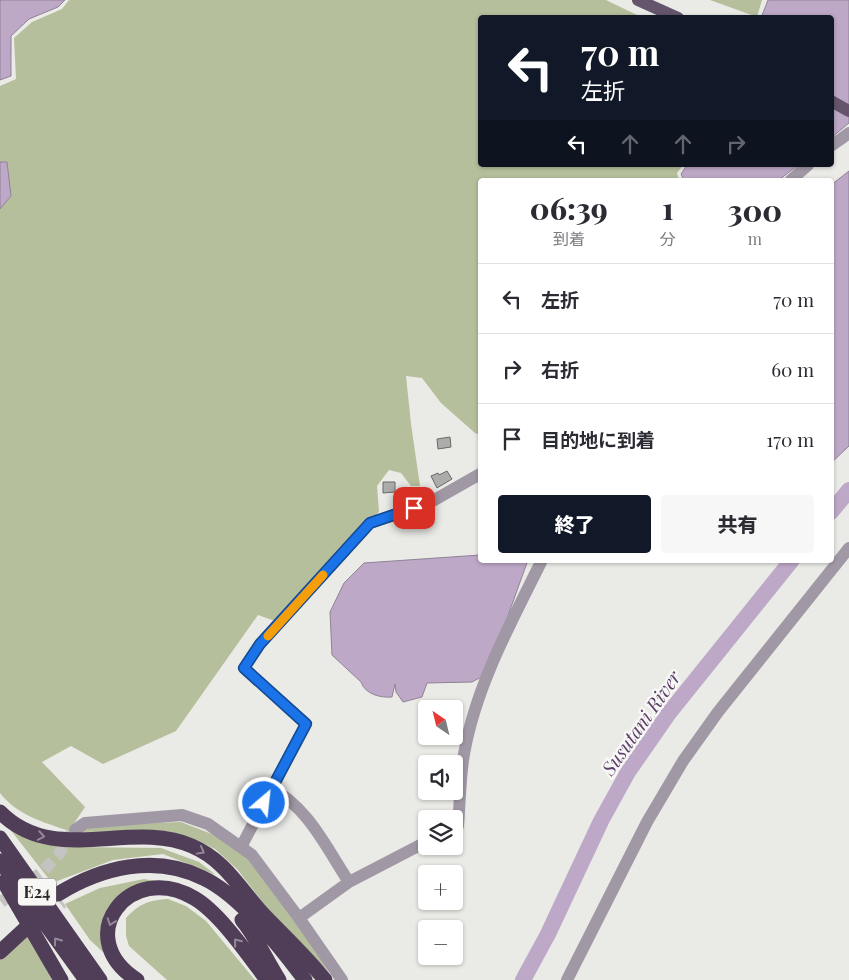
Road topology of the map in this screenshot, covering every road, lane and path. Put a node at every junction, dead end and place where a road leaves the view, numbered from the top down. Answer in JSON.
{"nodes":[{"id":1,"x":638,"y":0,"type":"edge"},
{"id":2,"x":671,"y":15,"type":"edge"},
{"id":3,"x":834,"y":103,"type":"edge"},
{"id":4,"x":849,"y":111,"type":"edge"},
{"id":5,"x":849,"y":133,"type":"edge"},
{"id":6,"x":834,"y":144,"type":"edge"},
{"id":7,"x":806,"y":167,"type":"edge"},
{"id":8,"x":793,"y":178,"type":"edge"},
{"id":9,"x":478,"y":475,"type":"edge"},
{"id":10,"x":849,"y":548,"type":"edge"},
{"id":11,"x":541,"y":563,"type":"edge"},
{"id":12,"x":271,"y":788,"type":"junction"},
{"id":13,"x":459,"y":810,"type":"edge"},
{"id":14,"x":0,"y":812,"type":"edge"},
{"id":15,"x":75,"y":830,"type":"tunnel mouth"},
{"id":16,"x":0,"y":838,"type":"edge"},
{"id":17,"x":418,"y":846,"type":"edge"},
{"id":18,"x":241,"y":847,"type":"junction"},
{"id":19,"x":0,"y":861,"type":"edge"},
{"id":20,"x":0,"y":876,"type":"edge"},
{"id":21,"x":349,"y":882,"type":"junction"},
{"id":22,"x":60,"y":898,"type":"tunnel mouth"},
{"id":23,"x":299,"y":918,"type":"junction"},
{"id":24,"x":257,"y":923,"type":"junction"},
{"id":25,"x":0,"y":939,"type":"edge"},
{"id":26,"x":0,"y":952,"type":"edge"},
{"id":27,"x":104,"y":979,"type":"edge"},
{"id":28,"x":61,"y":980,"type":"edge"},
{"id":29,"x":86,"y":980,"type":"edge"},
{"id":30,"x":137,"y":980,"type":"edge"},
{"id":31,"x":267,"y":980,"type":"edge"},
{"id":32,"x":279,"y":980,"type":"edge"},
{"id":33,"x":287,"y":980,"type":"edge"},
{"id":34,"x":296,"y":980,"type":"edge"},
{"id":35,"x":306,"y":980,"type":"edge"},
{"id":36,"x":315,"y":980,"type":"edge"},
{"id":37,"x":325,"y":980,"type":"edge"},
{"id":38,"x":342,"y":980,"type":"edge"},
{"id":39,"x":567,"y":980,"type":"edge"}],
"edges":[{"from":1,"to":2,"type":"main road"},
{"from":3,"to":4,"type":"main road"},
{"from":5,"to":6,"type":"street"},
{"from":7,"to":8,"type":"street"},
{"from":9,"to":12,"type":"street"},
{"from":10,"to":39,"type":"street"},
{"from":11,"to":13,"type":"street"},
{"from":12,"to":18,"type":"street"},
{"from":12,"to":21,"type":"street"},
{"from":14,"to":24,"type":"highway","one_way":true},
{"from":15,"to":18,"type":"street"},
{"from":16,"to":27,"type":"highway","number":"E24"},
{"from":17,"to":21,"type":"street"},
{"from":18,"to":23,"type":"street"},
{"from":29,"to":19,"type":"highway","number":"E24","one_way":true},
{"from":20,"to":28,"type":"highway"},
{"from":21,"to":23,"type":"street"},
{"from":22,"to":24,"type":"highway"},
{"from":23,"to":38,"type":"street"},
{"from":24,"to":32,"type":"highway"},
{"from":24,"to":33,"type":"highway"},
{"from":24,"to":34,"type":"highway"},
{"from":24,"to":35,"type":"highway"},
{"from":24,"to":36,"type":"highway"},
{"from":24,"to":37,"type":"highway"},
{"from":25,"to":26,"type":"highway"},
{"from":31,"to":30,"type":"highway","one_way":true}]}
